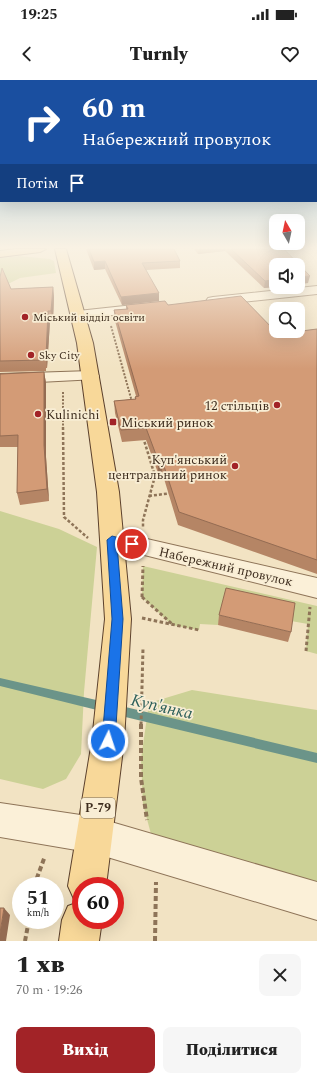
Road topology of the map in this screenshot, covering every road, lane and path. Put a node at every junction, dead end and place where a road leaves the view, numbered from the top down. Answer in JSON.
{"nodes":[{"id":1,"x":71,"y":289,"type":"edge"},
{"id":2,"x":317,"y":290,"type":"edge"},
{"id":3,"x":199,"y":302,"type":"edge"},
{"id":4,"x":153,"y":307,"type":"edge"},
{"id":5,"x":108,"y":312,"type":"junction"},
{"id":6,"x":78,"y":315,"type":"junction"},
{"id":7,"x":91,"y":376,"type":"junction"},
{"id":8,"x":52,"y":378,"type":"junction"},
{"id":9,"x":0,"y":380,"type":"edge"},
{"id":10,"x":134,"y":403,"type":"edge"},
{"id":11,"x":141,"y":432,"type":"edge"},
{"id":12,"x":178,"y":492,"type":"edge"},
{"id":13,"x":149,"y":496,"type":"junction"},
{"id":14,"x":101,"y":541,"type":"junction"},
{"id":15,"x":143,"y":547,"type":"junction"},
{"id":16,"x":314,"y":587,"type":"edge"},
{"id":17,"x":142,"y":597,"type":"junction"},
{"id":18,"x":142,"y":604,"type":"dead end"},
{"id":19,"x":142,"y":611,"type":"dead end"},
{"id":20,"x":142,"y":618,"type":"junction"},
{"id":21,"x":142,"y":624,"type":"dead end"},
{"id":22,"x":172,"y":624,"type":"junction"},
{"id":23,"x":199,"y":630,"type":"dead end"},
{"id":24,"x":143,"y":645,"type":"dead end"},
{"id":25,"x":306,"y":651,"type":"dead end"},
{"id":26,"x":141,"y":737,"type":"dead end"},
{"id":27,"x":0,"y":820,"type":"edge"},
{"id":28,"x":94,"y":835,"type":"junction"},
{"id":29,"x":88,"y":877,"type":"edge"},
{"id":30,"x":317,"y":901,"type":"edge"},
{"id":31,"x":27,"y":929,"type":"edge"},
{"id":32,"x":81,"y":929,"type":"edge"},
{"id":33,"x":25,"y":941,"type":"edge"},
{"id":34,"x":79,"y":941,"type":"edge"}],
"edges":[{"from":1,"to":6,"type":"main road","number":"Р-79"},
{"from":2,"to":3,"type":"street"},
{"from":4,"to":5,"type":"street"},
{"from":5,"to":6,"type":"street"},
{"from":5,"to":10,"type":"path"},
{"from":6,"to":7,"type":"main road","number":"Р-79"},
{"from":7,"to":8,"type":"street"},
{"from":7,"to":14,"type":"main road","number":"Р-79"},
{"from":8,"to":9,"type":"street"},
{"from":8,"to":14,"type":"path"},
{"from":11,"to":13,"type":"path"},
{"from":12,"to":13,"type":"path"},
{"from":13,"to":15,"type":"path"},
{"from":14,"to":15,"type":"street","name":"Набережний провулок"},
{"from":14,"to":28,"type":"main road","number":"Р-79"},
{"from":15,"to":16,"type":"street","name":"Набережний провулок"},
{"from":15,"to":17,"type":"path"},
{"from":16,"to":25,"type":"path"},
{"from":17,"to":18,"type":"path"},
{"from":17,"to":22,"type":"path"},
{"from":19,"to":20,"type":"path"},
{"from":20,"to":21,"type":"path"},
{"from":20,"to":22,"type":"path"},
{"from":22,"to":23,"type":"path"},
{"from":24,"to":26,"type":"path"},
{"from":27,"to":28,"type":"street"},
{"from":28,"to":29,"type":"main road","number":"Р-79"},
{"from":28,"to":30,"type":"street"},
{"from":31,"to":33,"type":"path"},
{"from":32,"to":34,"type":"main road"}]}
